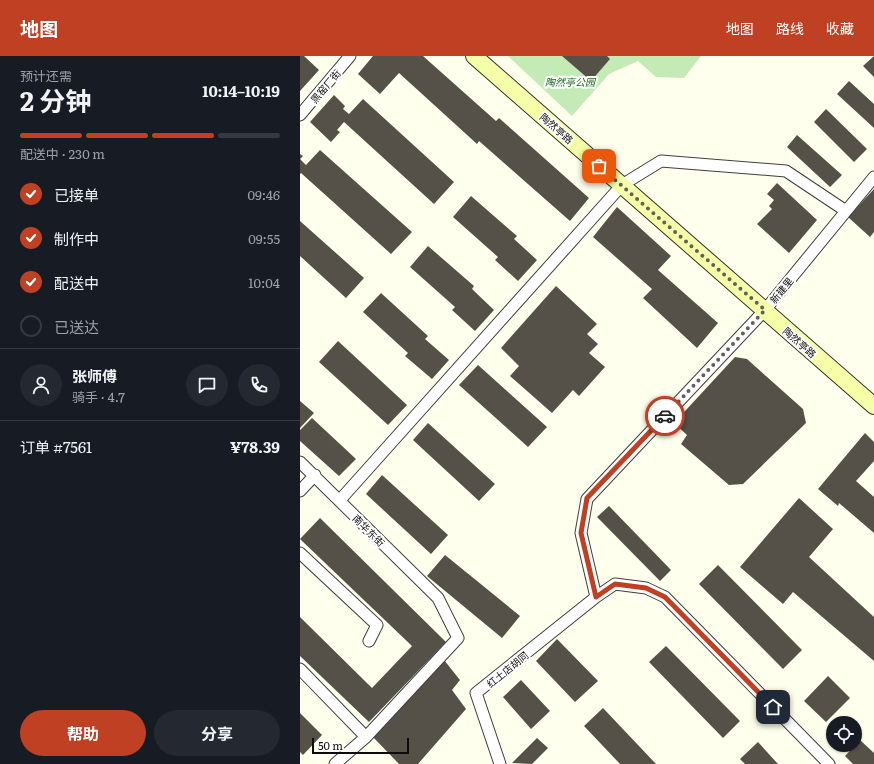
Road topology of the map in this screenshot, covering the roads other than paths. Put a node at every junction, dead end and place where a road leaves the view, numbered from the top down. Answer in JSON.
{"nodes":[{"id":1,"x":350,"y":56,"type":"edge"},
{"id":2,"x":474,"y":56,"type":"edge"},
{"id":3,"x":300,"y":115,"type":"edge"},
{"id":4,"x":874,"y":177,"type":"edge"},
{"id":5,"x":622,"y":185,"type":"junction"},
{"id":6,"x":846,"y":211,"type":"junction"},
{"id":7,"x":765,"y":310,"type":"junction"},
{"id":8,"x":874,"y":406,"type":"edge"},
{"id":9,"x":300,"y":462,"type":"edge"},
{"id":10,"x":315,"y":476,"type":"junction"},
{"id":11,"x":300,"y":491,"type":"edge"},
{"id":12,"x":340,"y":500,"type":"junction"},
{"id":13,"x":300,"y":553,"type":"edge"},
{"id":14,"x":596,"y":597,"type":"junction"},
{"id":15,"x":369,"y":641,"type":"dead end"},
{"id":16,"x":300,"y":669,"type":"edge"},
{"id":17,"x":366,"y":737,"type":"junction"},
{"id":18,"x":335,"y":764,"type":"edge"},
{"id":19,"x":500,"y":764,"type":"edge"},
{"id":20,"x":829,"y":764,"type":"edge"}],
"edges":[{"from":1,"to":3,"type":"street","name":"黑窑厂街"},
{"from":2,"to":5,"type":"main road","name":"陶然亭路"},
{"from":4,"to":6,"type":"street","name":"新建里"},
{"from":5,"to":6,"type":"street"},
{"from":5,"to":7,"type":"main road","name":"陶然亭路"},
{"from":5,"to":12,"type":"street"},
{"from":6,"to":7,"type":"street","name":"新建里"},
{"from":7,"to":8,"type":"main road","name":"陶然亭路"},
{"from":7,"to":14,"type":"street","name":"新建里"},
{"from":9,"to":10,"type":"street","name":"南华东街"},
{"from":10,"to":11,"type":"street"},
{"from":10,"to":12,"type":"street","name":"南华东街"},
{"from":12,"to":17,"type":"street","name":"南华东街"},
{"from":13,"to":15,"type":"street"},
{"from":14,"to":19,"type":"street","name":"红土店胡同"},
{"from":14,"to":20,"type":"street"},
{"from":16,"to":17,"type":"street"},
{"from":17,"to":18,"type":"street"}]}
